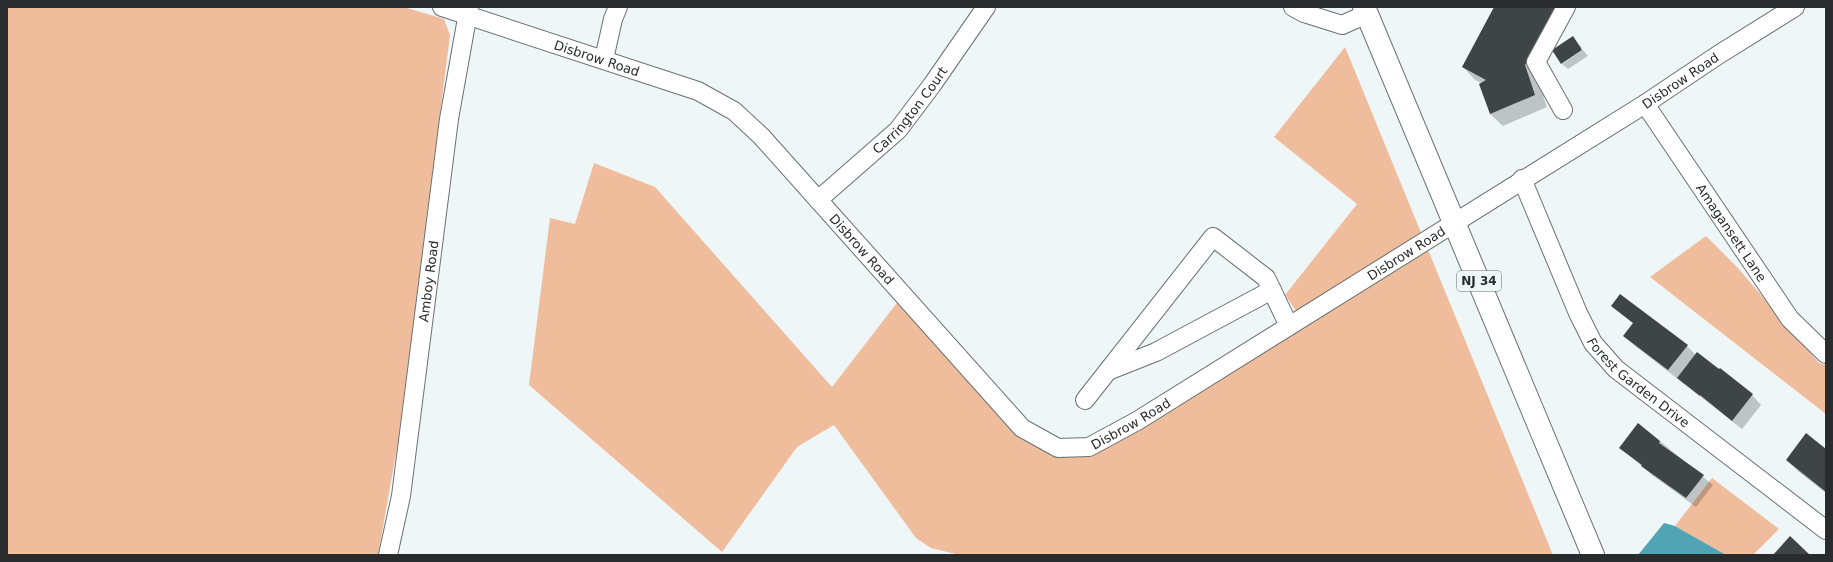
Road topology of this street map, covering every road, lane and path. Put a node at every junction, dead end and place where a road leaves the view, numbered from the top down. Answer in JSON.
{"nodes":[{"id":1,"x":442,"y":7,"type":"edge"},
{"id":2,"x":618,"y":7,"type":"edge"},
{"id":3,"x":986,"y":7,"type":"edge"},
{"id":4,"x":1293,"y":7,"type":"edge"},
{"id":5,"x":1566,"y":7,"type":"edge"},
{"id":6,"x":1795,"y":7,"type":"edge"},
{"id":7,"x":468,"y":11,"type":"edge"},
{"id":8,"x":1366,"y":11,"type":"edge"},
{"id":9,"x":604,"y":59,"type":"junction"},
{"id":10,"x":1645,"y":104,"type":"junction"},
{"id":11,"x":1563,"y":110,"type":"dead end"},
{"id":12,"x":1522,"y":179,"type":"junction"},
{"id":13,"x":818,"y":200,"type":"junction"},
{"id":14,"x":1455,"y":224,"type":"junction"},
{"id":15,"x":1272,"y":290,"type":"junction"},
{"id":16,"x":1289,"y":326,"type":"junction"},
{"id":17,"x":1826,"y":354,"type":"edge"},
{"id":18,"x":1107,"y":371,"type":"junction"},
{"id":19,"x":1085,"y":400,"type":"dead end"},
{"id":20,"x":1826,"y":530,"type":"edge"},
{"id":21,"x":388,"y":555,"type":"edge"},
{"id":22,"x":1593,"y":555,"type":"edge"}],
"edges":[{"from":1,"to":7,"type":"street","name":"Disbrow Road"},
{"from":2,"to":9,"type":"street"},
{"from":3,"to":13,"type":"street","name":"Carrington Court"},
{"from":4,"to":8,"type":"street"},
{"from":5,"to":11,"type":"street"},
{"from":6,"to":10,"type":"street","name":"Disbrow Road"},
{"from":7,"to":9,"type":"street","name":"Disbrow Road"},
{"from":7,"to":21,"type":"street","name":"Amboy Road"},
{"from":8,"to":14,"type":"main road","number":"NJ 34"},
{"from":9,"to":13,"type":"street","name":"Disbrow Road"},
{"from":10,"to":12,"type":"street","name":"Disbrow Road"},
{"from":10,"to":17,"type":"street","name":"Amagansett Lane"},
{"from":12,"to":14,"type":"street","name":"Disbrow Road"},
{"from":12,"to":20,"type":"street","name":"Forest Garden Drive"},
{"from":13,"to":16,"type":"street","name":"Disbrow Road"},
{"from":14,"to":16,"type":"street","name":"Disbrow Road"},
{"from":14,"to":22,"type":"main road","number":"NJ 34"},
{"from":15,"to":16,"type":"street"},
{"from":15,"to":18,"type":"street"},
{"from":15,"to":18,"type":"street"},
{"from":18,"to":19,"type":"street"}]}
